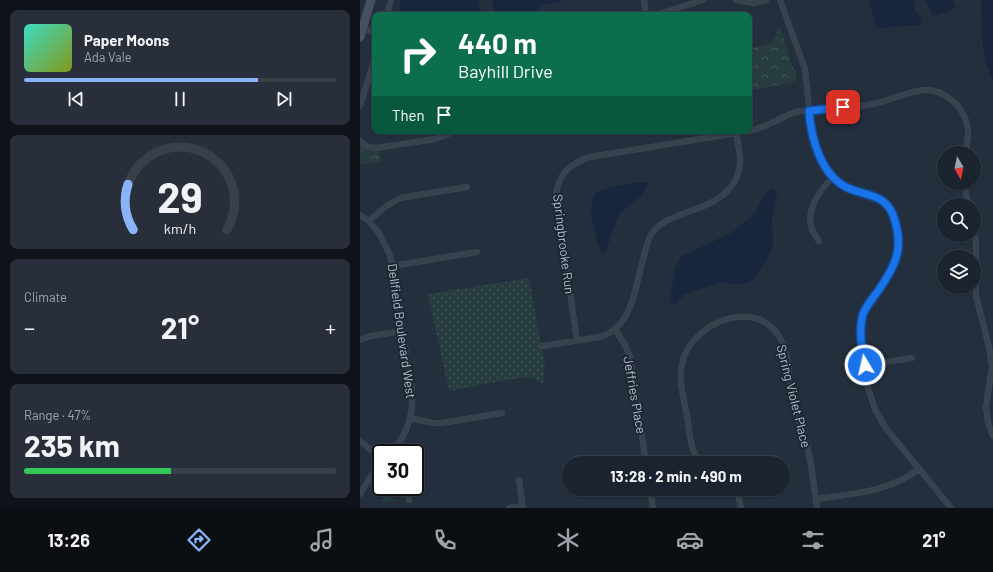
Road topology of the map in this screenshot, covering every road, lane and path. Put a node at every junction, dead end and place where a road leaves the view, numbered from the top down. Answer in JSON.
{"nodes":[{"id":1,"x":371,"y":0,"type":"edge"},
{"id":2,"x":391,"y":0,"type":"edge"},
{"id":3,"x":644,"y":0,"type":"edge"},
{"id":4,"x":703,"y":0,"type":"edge"},
{"id":5,"x":736,"y":0,"type":"edge"},
{"id":6,"x":766,"y":0,"type":"edge"},
{"id":7,"x":780,"y":0,"type":"edge"},
{"id":8,"x":388,"y":12,"type":"edge"},
{"id":9,"x":646,"y":12,"type":"edge"},
{"id":10,"x":665,"y":12,"type":"edge"},
{"id":11,"x":361,"y":28,"type":"edge"},
{"id":12,"x":372,"y":31,"type":"edge"},
{"id":13,"x":360,"y":37,"type":"edge"},
{"id":14,"x":372,"y":68,"type":"edge"},
{"id":15,"x":360,"y":106,"type":"edge"},
{"id":16,"x":809,"y":111,"type":"junction"},
{"id":17,"x":752,"y":130,"type":"edge"},
{"id":18,"x":449,"y":134,"type":"edge"},
{"id":19,"x":724,"y":134,"type":"edge"},
{"id":20,"x":736,"y":134,"type":"edge"},
{"id":21,"x":360,"y":142,"type":"edge"},
{"id":22,"x":967,"y":146,"type":"edge"},
{"id":23,"x":833,"y":178,"type":"junction"},
{"id":24,"x":467,"y":187,"type":"dead end"},
{"id":25,"x":360,"y":215,"type":"edge"},
{"id":26,"x":369,"y":221,"type":"junction"},
{"id":27,"x":818,"y":241,"type":"dead end"},
{"id":28,"x":976,"y":242,"type":"edge"},
{"id":29,"x":477,"y":252,"type":"dead end"},
{"id":30,"x":393,"y":266,"type":"junction"},
{"id":31,"x":615,"y":330,"type":"junction"},
{"id":32,"x":403,"y":331,"type":"junction"},
{"id":33,"x":360,"y":340,"type":"edge"},
{"id":34,"x":577,"y":340,"type":"junction"},
{"id":35,"x":542,"y":346,"type":"dead end"},
{"id":36,"x":912,"y":358,"type":"dead end"},
{"id":37,"x":865,"y":365,"type":"junction"},
{"id":38,"x":502,"y":413,"type":"dead end"},
{"id":39,"x":410,"y":418,"type":"junction"},
{"id":40,"x":993,"y":436,"type":"edge"},
{"id":41,"x":360,"y":441,"type":"edge"},
{"id":42,"x":398,"y":444,"type":"edge"},
{"id":43,"x":372,"y":451,"type":"edge"},
{"id":44,"x":645,"y":456,"type":"edge"},
{"id":45,"x":696,"y":456,"type":"edge"},
{"id":46,"x":919,"y":469,"type":"junction"},
{"id":47,"x":372,"y":475,"type":"edge"},
{"id":48,"x":519,"y":480,"type":"dead end"},
{"id":49,"x":360,"y":494,"type":"edge"},
{"id":50,"x":408,"y":496,"type":"edge"},
{"id":51,"x":651,"y":496,"type":"edge"},
{"id":52,"x":738,"y":496,"type":"edge"},
{"id":53,"x":816,"y":499,"type":"junction"},
{"id":54,"x":409,"y":500,"type":"dead end"},
{"id":55,"x":523,"y":507,"type":"edge"},
{"id":56,"x":509,"y":508,"type":"edge"},
{"id":57,"x":653,"y":508,"type":"edge"},
{"id":58,"x":741,"y":508,"type":"edge"},
{"id":59,"x":817,"y":508,"type":"edge"},
{"id":60,"x":951,"y":508,"type":"edge"}],
"edges":[{"from":1,"to":11,"type":"main road"},
{"from":2,"to":8,"type":"street"},
{"from":3,"to":9,"type":"street"},
{"from":4,"to":10,"type":"street"},
{"from":5,"to":6,"type":"street"},
{"from":7,"to":16,"type":"street"},
{"from":11,"to":12,"type":"street"},
{"from":11,"to":13,"type":"main road"},
{"from":14,"to":15,"type":"street"},
{"from":16,"to":17,"type":"street","name":"Springbrooke Run"},
{"from":16,"to":22,"type":"street","name":"Springbrooke Run"},
{"from":16,"to":23,"type":"street"},
{"from":18,"to":21,"type":"street"},
{"from":19,"to":34,"type":"street","name":"Springbrooke Run"},
{"from":20,"to":31,"type":"street"},
{"from":23,"to":27,"type":"street"},
{"from":23,"to":37,"type":"street"},
{"from":24,"to":26,"type":"street"},
{"from":25,"to":26,"type":"street","name":"Dellfield Boulevard West"},
{"from":26,"to":30,"type":"street","name":"Dellfield Boulevard West"},
{"from":28,"to":40,"type":"street"},
{"from":29,"to":30,"type":"street"},
{"from":30,"to":32,"type":"street","name":"Dellfield Boulevard West"},
{"from":31,"to":34,"type":"street"},
{"from":31,"to":44,"type":"street","name":"Jeffries Place"},
{"from":32,"to":33,"type":"street"},
{"from":32,"to":39,"type":"street","name":"Dellfield Boulevard West"},
{"from":34,"to":35,"type":"street"},
{"from":36,"to":37,"type":"street"},
{"from":37,"to":46,"type":"street"},
{"from":38,"to":39,"type":"street"},
{"from":39,"to":42,"type":"street","name":"Dellfield Boulevard West"},
{"from":41,"to":43,"type":"street"},
{"from":45,"to":53,"type":"street","name":"Spring Violet Place"},
{"from":46,"to":53,"type":"street"},
{"from":46,"to":60,"type":"street"},
{"from":47,"to":49,"type":"street"},
{"from":48,"to":55,"type":"street"},
{"from":50,"to":54,"type":"street"},
{"from":51,"to":57,"type":"street"},
{"from":52,"to":58,"type":"street"},
{"from":53,"to":59,"type":"street","name":"Spring Violet Place"},
{"from":55,"to":56,"type":"street"}]}
